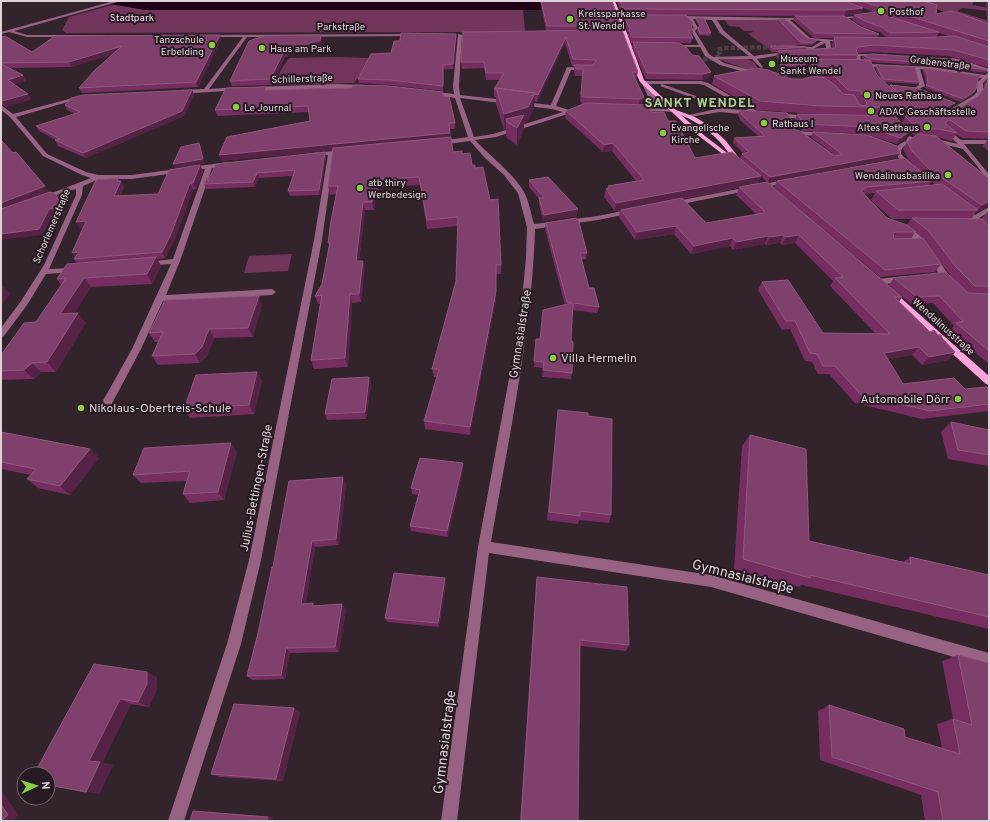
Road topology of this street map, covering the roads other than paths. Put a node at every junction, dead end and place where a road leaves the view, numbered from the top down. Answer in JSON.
{"nodes":[{"id":1,"x":119,"y":1,"type":"edge"},
{"id":2,"x":614,"y":4,"type":"edge"},
{"id":3,"x":862,"y":10,"type":"edge"},
{"id":4,"x":620,"y":17,"type":"junction"},
{"id":5,"x":627,"y":17,"type":"edge"},
{"id":6,"x":671,"y":17,"type":"edge"},
{"id":7,"x":713,"y":17,"type":"junction"},
{"id":8,"x":692,"y":18,"type":"junction"},
{"id":9,"x":814,"y":18,"type":"edge"},
{"id":10,"x":829,"y":18,"type":"edge"},
{"id":11,"x":844,"y":18,"type":"junction"},
{"id":12,"x":787,"y":19,"type":"junction"},
{"id":13,"x":850,"y":22,"type":"edge"},
{"id":14,"x":10,"y":31,"type":"junction"},
{"id":15,"x":1,"y":33,"type":"edge"},
{"id":16,"x":467,"y":34,"type":"edge"},
{"id":17,"x":620,"y":34,"type":"edge"},
{"id":18,"x":626,"y":34,"type":"junction"},
{"id":19,"x":417,"y":35,"type":"edge"},
{"id":20,"x":452,"y":35,"type":"edge"},
{"id":21,"x":460,"y":35,"type":"junction"},
{"id":22,"x":108,"y":36,"type":"edge"},
{"id":23,"x":198,"y":36,"type":"edge"},
{"id":24,"x":246,"y":36,"type":"junction"},
{"id":25,"x":827,"y":40,"type":"junction"},
{"id":26,"x":855,"y":41,"type":"edge"},
{"id":27,"x":629,"y":45,"type":"junction"},
{"id":28,"x":636,"y":46,"type":"edge"},
{"id":29,"x":664,"y":46,"type":"edge"},
{"id":30,"x":677,"y":46,"type":"junction"},
{"id":31,"x":702,"y":46,"type":"junction"},
{"id":32,"x":780,"y":47,"type":"tunnel mouth"},
{"id":33,"x":688,"y":50,"type":"edge"},
{"id":34,"x":891,"y":55,"type":"edge"},
{"id":35,"x":711,"y":58,"type":"junction"},
{"id":36,"x":753,"y":58,"type":"junction"},
{"id":37,"x":941,"y":59,"type":"edge"},
{"id":38,"x":832,"y":64,"type":"edge"},
{"id":39,"x":853,"y":64,"type":"edge"},
{"id":40,"x":761,"y":67,"type":"edge"},
{"id":41,"x":870,"y":67,"type":"junction"},
{"id":42,"x":917,"y":67,"type":"junction"},
{"id":43,"x":592,"y":69,"type":"edge"},
{"id":44,"x":989,"y":71,"type":"edge"},
{"id":45,"x":751,"y":72,"type":"junction"},
{"id":46,"x":741,"y":74,"type":"edge"},
{"id":47,"x":806,"y":74,"type":"junction"},
{"id":48,"x":766,"y":75,"type":"junction"},
{"id":49,"x":987,"y":76,"type":"edge"},
{"id":50,"x":714,"y":80,"type":"dead end"},
{"id":51,"x":809,"y":80,"type":"edge"},
{"id":52,"x":642,"y":81,"type":"junction"},
{"id":53,"x":655,"y":82,"type":"junction"},
{"id":54,"x":702,"y":82,"type":"junction"},
{"id":55,"x":779,"y":82,"type":"edge"},
{"id":56,"x":374,"y":88,"type":"edge"},
{"id":57,"x":910,"y":88,"type":"edge"},
{"id":58,"x":917,"y":88,"type":"junction"},
{"id":59,"x":206,"y":90,"type":"junction"},
{"id":60,"x":924,"y":91,"type":"edge"},
{"id":61,"x":174,"y":92,"type":"edge"},
{"id":62,"x":424,"y":92,"type":"edge"},
{"id":63,"x":980,"y":92,"type":"junction"},
{"id":64,"x":987,"y":94,"type":"edge"},
{"id":65,"x":91,"y":96,"type":"edge"},
{"id":66,"x":457,"y":96,"type":"junction"},
{"id":67,"x":954,"y":103,"type":"edge"},
{"id":68,"x":961,"y":106,"type":"junction"},
{"id":69,"x":1,"y":107,"type":"edge"},
{"id":70,"x":554,"y":107,"type":"junction"},
{"id":71,"x":585,"y":107,"type":"edge"},
{"id":72,"x":634,"y":108,"type":"edge"},
{"id":73,"x":641,"y":109,"type":"junction"},
{"id":74,"x":673,"y":111,"type":"junction"},
{"id":75,"x":568,"y":112,"type":"junction"},
{"id":76,"x":735,"y":112,"type":"junction"},
{"id":77,"x":757,"y":113,"type":"junction"},
{"id":78,"x":763,"y":114,"type":"edge"},
{"id":79,"x":770,"y":114,"type":"edge"},
{"id":80,"x":12,"y":116,"type":"junction"},
{"id":81,"x":691,"y":116,"type":"junction"},
{"id":82,"x":788,"y":116,"type":"junction"},
{"id":83,"x":818,"y":118,"type":"edge"},
{"id":84,"x":937,"y":118,"type":"edge"},
{"id":85,"x":946,"y":130,"type":"edge"},
{"id":86,"x":905,"y":132,"type":"edge"},
{"id":87,"x":797,"y":133,"type":"junction"},
{"id":88,"x":833,"y":135,"type":"edge"},
{"id":89,"x":916,"y":139,"type":"junction"},
{"id":90,"x":472,"y":140,"type":"junction"},
{"id":91,"x":807,"y":140,"type":"edge"},
{"id":92,"x":959,"y":142,"type":"junction"},
{"id":93,"x":989,"y":142,"type":"edge"},
{"id":94,"x":430,"y":144,"type":"edge"},
{"id":95,"x":966,"y":148,"type":"junction"},
{"id":96,"x":354,"y":151,"type":"edge"},
{"id":97,"x":331,"y":153,"type":"junction"},
{"id":98,"x":304,"y":155,"type":"edge"},
{"id":99,"x":238,"y":162,"type":"edge"},
{"id":100,"x":209,"y":166,"type":"junction"},
{"id":101,"x":914,"y":171,"type":"edge"},
{"id":102,"x":98,"y":177,"type":"junction"},
{"id":103,"x":793,"y":180,"type":"edge"},
{"id":104,"x":989,"y":180,"type":"edge"},
{"id":105,"x":761,"y":183,"type":"junction"},
{"id":106,"x":80,"y":186,"type":"junction"},
{"id":107,"x":776,"y":195,"type":"edge"},
{"id":108,"x":35,"y":201,"type":"edge"},
{"id":109,"x":953,"y":201,"type":"edge"},
{"id":110,"x":662,"y":206,"type":"edge"},
{"id":111,"x":989,"y":209,"type":"edge"},
{"id":112,"x":640,"y":210,"type":"edge"},
{"id":113,"x":975,"y":221,"type":"junction"},
{"id":114,"x":913,"y":222,"type":"edge"},
{"id":115,"x":531,"y":227,"type":"junction"},
{"id":116,"x":989,"y":234,"type":"edge"},
{"id":117,"x":908,"y":242,"type":"edge"},
{"id":118,"x":922,"y":242,"type":"junction"},
{"id":119,"x":176,"y":261,"type":"junction"},
{"id":120,"x":137,"y":264,"type":"edge"},
{"id":121,"x":82,"y":269,"type":"edge"},
{"id":122,"x":43,"y":272,"type":"junction"},
{"id":123,"x":914,"y":278,"type":"edge"},
{"id":124,"x":875,"y":280,"type":"joint"},
{"id":125,"x":957,"y":289,"type":"edge"},
{"id":126,"x":272,"y":292,"type":"dead end"},
{"id":127,"x":161,"y":298,"type":"junction"},
{"id":128,"x":1,"y":334,"type":"edge"},
{"id":129,"x":989,"y":381,"type":"edge"},
{"id":130,"x":105,"y":406,"type":"dead end"},
{"id":131,"x":484,"y":547,"type":"junction"},
{"id":132,"x":989,"y":660,"type":"edge"},
{"id":133,"x":176,"y":821,"type":"edge"},
{"id":134,"x":449,"y":821,"type":"edge"}],
"edges":[{"from":1,"to":14,"type":"street"},
{"from":2,"to":4,"type":"main road"},
{"from":3,"to":11,"type":"street"},
{"from":4,"to":5,"type":"street"},
{"from":4,"to":18,"type":"main road"},
{"from":6,"to":8,"type":"street"},
{"from":7,"to":8,"type":"street"},
{"from":7,"to":12,"type":"street"},
{"from":7,"to":36,"type":"street"},
{"from":8,"to":31,"type":"street"},
{"from":9,"to":12,"type":"street"},
{"from":10,"to":11,"type":"street"},
{"from":11,"to":13,"type":"street"},
{"from":12,"to":25,"type":"street"},
{"from":14,"to":15,"type":"street"},
{"from":14,"to":22,"type":"street"},
{"from":16,"to":21,"type":"street"},
{"from":17,"to":18,"type":"street"},
{"from":18,"to":27,"type":"main road"},
{"from":19,"to":24,"type":"street","name":"Parkstraße"},
{"from":20,"to":21,"type":"street"},
{"from":21,"to":66,"type":"street"},
{"from":23,"to":24,"type":"street","name":"Parkstraße"},
{"from":24,"to":59,"type":"street"},
{"from":25,"to":26,"type":"street"},
{"from":25,"to":32,"type":"street"},
{"from":25,"to":36,"type":"street"},
{"from":27,"to":28,"type":"street"},
{"from":27,"to":52,"type":"main road"},
{"from":29,"to":30,"type":"street"},
{"from":30,"to":31,"type":"street"},
{"from":30,"to":33,"type":"street"},
{"from":31,"to":35,"type":"street"},
{"from":34,"to":41,"type":"street"},
{"from":35,"to":36,"type":"street"},
{"from":35,"to":45,"type":"street"},
{"from":36,"to":40,"type":"street"},
{"from":37,"to":44,"type":"street"},
{"from":38,"to":47,"type":"street"},
{"from":39,"to":41,"type":"street","name":"Grabenstraße"},
{"from":41,"to":42,"type":"street","name":"Grabenstraße"},
{"from":42,"to":49,"type":"street","name":"Grabenstraße"},
{"from":42,"to":58,"type":"street"},
{"from":43,"to":70,"type":"street"},
{"from":45,"to":46,"type":"street"},
{"from":45,"to":48,"type":"street"},
{"from":47,"to":48,"type":"street"},
{"from":47,"to":51,"type":"street"},
{"from":48,"to":55,"type":"street"},
{"from":49,"to":63,"type":"street"},
{"from":50,"to":54,"type":"street"},
{"from":52,"to":53,"type":"street"},
{"from":52,"to":73,"type":"street"},
{"from":52,"to":74,"type":"main road"},
{"from":53,"to":54,"type":"street"},
{"from":53,"to":76,"type":"street"},
{"from":54,"to":77,"type":"street"},
{"from":56,"to":59,"type":"street","name":"Schillerstraße"},
{"from":57,"to":58,"type":"street"},
{"from":58,"to":60,"type":"street"},
{"from":59,"to":61,"type":"street","name":"Schillerstraße"},
{"from":62,"to":66,"type":"street"},
{"from":63,"to":64,"type":"street"},
{"from":63,"to":68,"type":"street"},
{"from":65,"to":80,"type":"street"},
{"from":66,"to":70,"type":"street"},
{"from":66,"to":90,"type":"street"},
{"from":67,"to":68,"type":"street"},
{"from":68,"to":84,"type":"street"},
{"from":69,"to":80,"type":"street"},
{"from":70,"to":75,"type":"street"},
{"from":71,"to":75,"type":"street"},
{"from":72,"to":73,"type":"street"},
{"from":73,"to":74,"type":"street"},
{"from":74,"to":81,"type":"main road"},
{"from":74,"to":81,"type":"main road"},
{"from":75,"to":90,"type":"street"},
{"from":76,"to":77,"type":"street"},
{"from":76,"to":81,"type":"street"},
{"from":77,"to":78,"type":"street"},
{"from":79,"to":82,"type":"street"},
{"from":80,"to":102,"type":"street"},
{"from":82,"to":83,"type":"street"},
{"from":82,"to":87,"type":"street"},
{"from":85,"to":92,"type":"street"},
{"from":86,"to":89,"type":"street"},
{"from":87,"to":88,"type":"street"},
{"from":87,"to":91,"type":"street"},
{"from":89,"to":95,"type":"street"},
{"from":89,"to":101,"type":"street"},
{"from":90,"to":94,"type":"street"},
{"from":90,"to":115,"type":"street","name":"Gymnasialstraße"},
{"from":92,"to":93,"type":"street"},
{"from":92,"to":95,"type":"street"},
{"from":95,"to":104,"type":"street"},
{"from":96,"to":97,"type":"street"},
{"from":97,"to":98,"type":"street"},
{"from":97,"to":133,"type":"street","name":"Julius-Bettingen-Straße"},
{"from":99,"to":100,"type":"street"},
{"from":100,"to":102,"type":"street"},
{"from":100,"to":119,"type":"street"},
{"from":102,"to":106,"type":"street"},
{"from":103,"to":105,"type":"street"},
{"from":105,"to":107,"type":"main road"},
{"from":105,"to":110,"type":"street"},
{"from":106,"to":108,"type":"street"},
{"from":106,"to":122,"type":"street","name":"Schorlemerstraße"},
{"from":109,"to":113,"type":"street"},
{"from":111,"to":113,"type":"street"},
{"from":112,"to":115,"type":"street"},
{"from":113,"to":116,"type":"street"},
{"from":114,"to":118,"type":"street"},
{"from":115,"to":131,"type":"street","name":"Gymnasialstraße"},
{"from":117,"to":118,"type":"street"},
{"from":118,"to":125,"type":"street"},
{"from":119,"to":120,"type":"street"},
{"from":119,"to":127,"type":"street"},
{"from":121,"to":122,"type":"street"},
{"from":122,"to":128,"type":"street","name":"Schorlemerstraße"},
{"from":123,"to":124,"type":"street"},
{"from":124,"to":129,"type":"main road","name":"Wendalinusstraße"},
{"from":126,"to":127,"type":"street"},
{"from":127,"to":130,"type":"street"},
{"from":131,"to":132,"type":"street","name":"Gymnasialstraße"},
{"from":131,"to":134,"type":"street","name":"Gymnasialstraße"}]}
